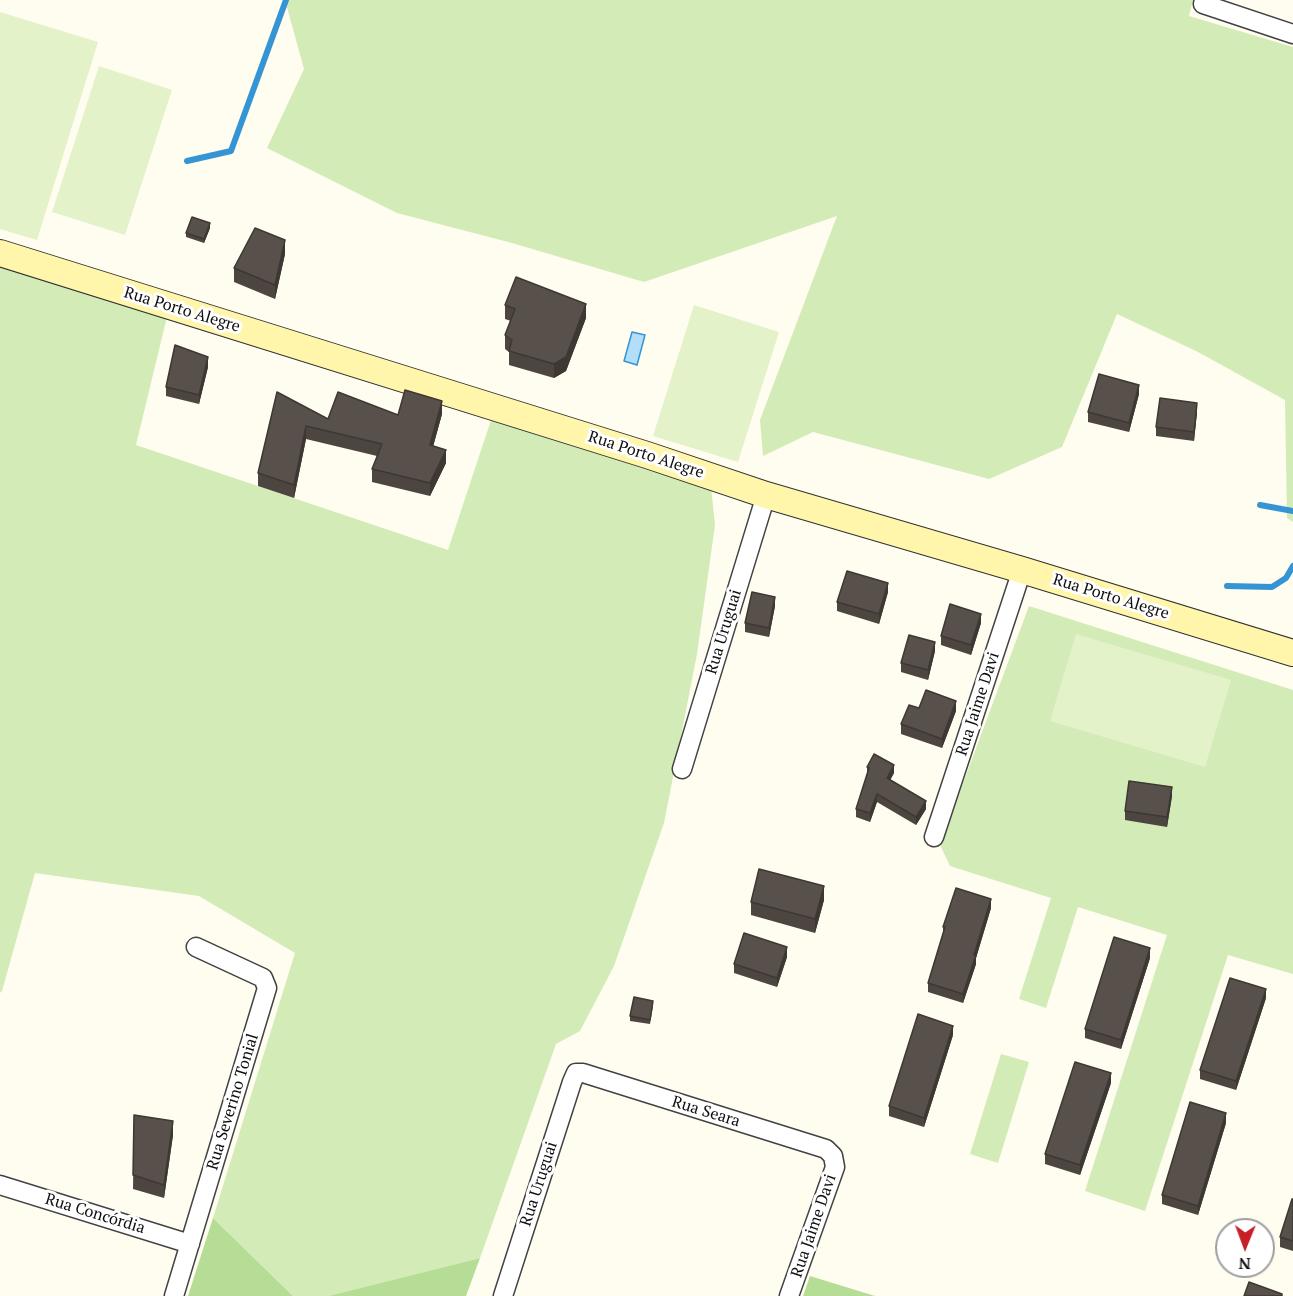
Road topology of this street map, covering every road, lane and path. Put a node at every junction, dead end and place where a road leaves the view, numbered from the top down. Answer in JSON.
{"nodes":[{"id":1,"x":1204,"y":2,"type":"edge"},
{"id":2,"x":1293,"y":34,"type":"edge"},
{"id":3,"x":0,"y":253,"type":"edge"},
{"id":4,"x":766,"y":495,"type":"junction"},
{"id":5,"x":1022,"y":570,"type":"junction"},
{"id":6,"x":1293,"y":653,"type":"edge"},
{"id":7,"x":682,"y":769,"type":"dead end"},
{"id":8,"x":934,"y":837,"type":"dead end"},
{"id":9,"x":196,"y":947,"type":"dead end"},
{"id":10,"x":576,"y":1073,"type":"joint"},
{"id":11,"x":833,"y":1156,"type":"joint"},
{"id":12,"x":0,"y":1185,"type":"edge"},
{"id":13,"x":190,"y":1244,"type":"junction"},
{"id":14,"x":174,"y":1296,"type":"edge"},
{"id":15,"x":503,"y":1296,"type":"edge"},
{"id":16,"x":789,"y":1296,"type":"edge"}],
"edges":[{"from":1,"to":2,"type":"street"},
{"from":3,"to":4,"type":"street","name":"Rua Porto Alegre"},
{"from":4,"to":5,"type":"street","name":"Rua Porto Alegre"},
{"from":4,"to":7,"type":"street","name":"Rua Uruguai"},
{"from":5,"to":6,"type":"street","name":"Rua Porto Alegre"},
{"from":5,"to":8,"type":"street","name":"Rua Jaime Davi"},
{"from":9,"to":13,"type":"street","name":"Rua Severino Tonial"},
{"from":10,"to":11,"type":"street","name":"Rua Seara"},
{"from":10,"to":15,"type":"street","name":"Rua Uruguai"},
{"from":11,"to":16,"type":"street","name":"Rua Jaime Davi"},
{"from":12,"to":13,"type":"street","name":"Rua Concórdia"},
{"from":13,"to":14,"type":"street","name":"Rua Severino Tonial"}]}
